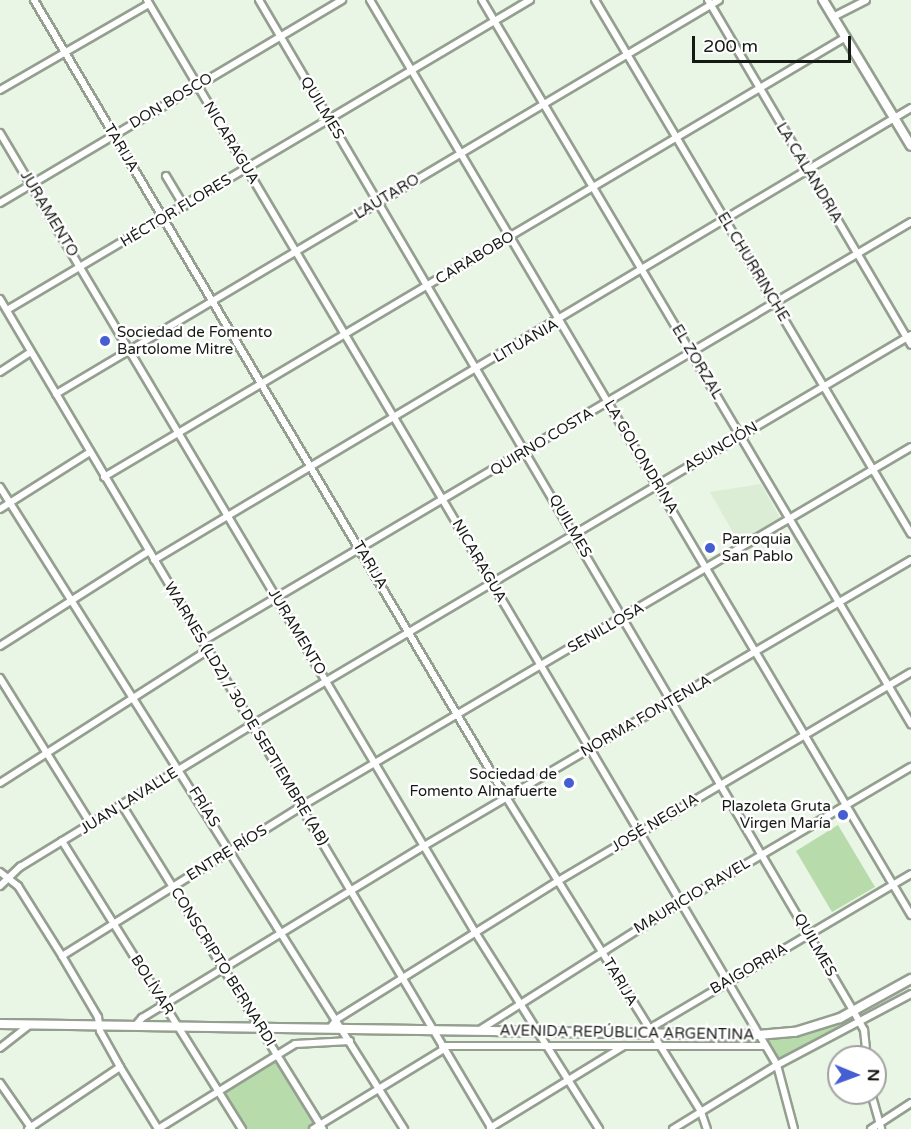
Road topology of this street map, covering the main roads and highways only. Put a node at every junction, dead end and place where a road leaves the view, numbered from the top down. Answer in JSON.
{"nodes":[{"id":1,"x":823,"y":0,"type":"edge"},
{"id":2,"x":911,"y":146,"type":"edge"},
{"id":3,"x":911,"y":979,"type":"edge"},
{"id":4,"x":0,"y":1024,"type":"edge"}],
"edges":[{"from":1,"to":2,"type":"main road"},
{"from":3,"to":4,"type":"main road","name":"AVENIDA REPÚBLICA ARGENTINA"}]}
